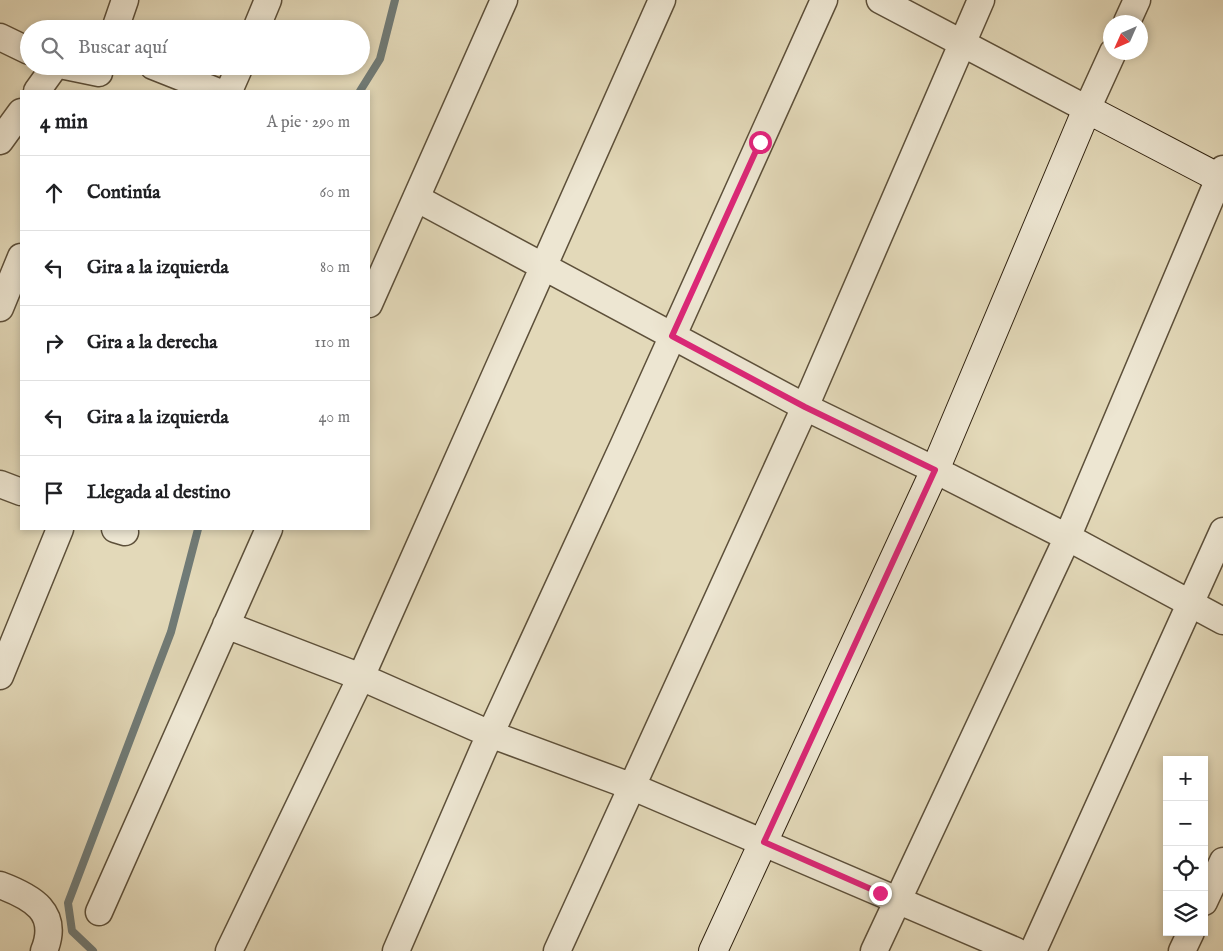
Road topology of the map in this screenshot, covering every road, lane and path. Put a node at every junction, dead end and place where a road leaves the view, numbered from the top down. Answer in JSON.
{"nodes":[{"id":1,"x":125,"y":0,"type":"edge"},
{"id":2,"x":268,"y":0,"type":"edge"},
{"id":3,"x":504,"y":0,"type":"edge"},
{"id":4,"x":662,"y":0,"type":"edge"},
{"id":5,"x":824,"y":0,"type":"edge"},
{"id":6,"x":880,"y":0,"type":"edge"},
{"id":7,"x":981,"y":0,"type":"edge"},
{"id":8,"x":1138,"y":0,"type":"edge"},
{"id":9,"x":1130,"y":15,"type":"edge"},
{"id":10,"x":118,"y":20,"type":"edge"},
{"id":11,"x":260,"y":20,"type":"edge"},
{"id":12,"x":0,"y":37,"type":"edge"},
{"id":13,"x":962,"y":43,"type":"junction"},
{"id":14,"x":20,"y":47,"type":"edge"},
{"id":15,"x":1109,"y":60,"type":"edge"},
{"id":16,"x":49,"y":75,"type":"edge"},
{"id":17,"x":176,"y":75,"type":"edge"},
{"id":18,"x":236,"y":75,"type":"edge"},
{"id":19,"x":38,"y":90,"type":"edge"},
{"id":20,"x":213,"y":90,"type":"edge"},
{"id":21,"x":229,"y":90,"type":"edge"},
{"id":22,"x":1087,"y":109,"type":"junction"},
{"id":23,"x":20,"y":113,"type":"edge"},
{"id":24,"x":0,"y":141,"type":"edge"},
{"id":25,"x":1222,"y":176,"type":"edge"},
{"id":26,"x":416,"y":198,"type":"junction"},
{"id":27,"x":20,"y":259,"type":"edge"},
{"id":28,"x":542,"y":267,"type":"junction"},
{"id":29,"x":370,"y":302,"type":"edge"},
{"id":30,"x":0,"y":308,"type":"edge"},
{"id":31,"x":672,"y":336,"type":"junction"},
{"id":32,"x":805,"y":407,"type":"junction"},
{"id":33,"x":935,"y":470,"type":"junction"},
{"id":34,"x":0,"y":484,"type":"edge"},
{"id":35,"x":20,"y":492,"type":"edge"},
{"id":36,"x":60,"y":530,"type":"edge"},
{"id":37,"x":269,"y":530,"type":"edge"},
{"id":38,"x":1223,"y":531,"type":"edge"},
{"id":39,"x":1067,"y":537,"type":"junction"},
{"id":40,"x":1191,"y":604,"type":"junction"},
{"id":41,"x":1223,"y":621,"type":"edge"},
{"id":42,"x":226,"y":625,"type":"junction"},
{"id":43,"x":0,"y":676,"type":"edge"},
{"id":44,"x":361,"y":677,"type":"junction"},
{"id":45,"x":490,"y":734,"type":"junction"},
{"id":46,"x":633,"y":786,"type":"junction"},
{"id":47,"x":764,"y":842,"type":"junction"},
{"id":48,"x":1223,"y":861,"type":"edge"},
{"id":49,"x":0,"y":885,"type":"edge"},
{"id":50,"x":1208,"y":893,"type":"edge"},
{"id":51,"x":897,"y":901,"type":"junction"},
{"id":52,"x":99,"y":912,"type":"dead end"},
{"id":53,"x":1188,"y":936,"type":"edge"},
{"id":54,"x":44,"y":951,"type":"edge"},
{"id":55,"x":229,"y":951,"type":"edge"},
{"id":56,"x":396,"y":951,"type":"edge"},
{"id":57,"x":557,"y":951,"type":"edge"},
{"id":58,"x":713,"y":951,"type":"edge"},
{"id":59,"x":874,"y":951,"type":"edge"},
{"id":60,"x":1016,"y":951,"type":"edge"},
{"id":61,"x":1033,"y":951,"type":"edge"},
{"id":62,"x":1182,"y":951,"type":"edge"}],
"edges":[{"from":1,"to":10,"type":"street"},
{"from":2,"to":11,"type":"street"},
{"from":3,"to":26,"type":"street"},
{"from":4,"to":28,"type":"street"},
{"from":5,"to":31,"type":"street"},
{"from":6,"to":13,"type":"street"},
{"from":7,"to":13,"type":"street"},
{"from":8,"to":9,"type":"street"},
{"from":12,"to":14,"type":"street"},
{"from":13,"to":22,"type":"street"},
{"from":13,"to":32,"type":"street"},
{"from":15,"to":22,"type":"street"},
{"from":16,"to":19,"type":"street"},
{"from":17,"to":20,"type":"street"},
{"from":18,"to":21,"type":"street"},
{"from":22,"to":25,"type":"street"},
{"from":22,"to":33,"type":"street"},
{"from":23,"to":24,"type":"street"},
{"from":25,"to":39,"type":"street"},
{"from":26,"to":28,"type":"street"},
{"from":26,"to":29,"type":"street"},
{"from":27,"to":30,"type":"street"},
{"from":28,"to":31,"type":"street"},
{"from":28,"to":44,"type":"street"},
{"from":31,"to":32,"type":"street"},
{"from":31,"to":45,"type":"street"},
{"from":32,"to":33,"type":"street"},
{"from":32,"to":46,"type":"street"},
{"from":33,"to":39,"type":"street"},
{"from":33,"to":47,"type":"street"},
{"from":34,"to":35,"type":"street"},
{"from":36,"to":43,"type":"street"},
{"from":37,"to":42,"type":"street"},
{"from":38,"to":40,"type":"street"},
{"from":39,"to":40,"type":"street"},
{"from":39,"to":51,"type":"street"},
{"from":40,"to":41,"type":"street"},
{"from":40,"to":61,"type":"street"},
{"from":42,"to":44,"type":"street"},
{"from":42,"to":52,"type":"street"},
{"from":44,"to":45,"type":"street"},
{"from":44,"to":55,"type":"street"},
{"from":45,"to":46,"type":"street"},
{"from":45,"to":56,"type":"street"},
{"from":46,"to":47,"type":"street"},
{"from":46,"to":57,"type":"street"},
{"from":47,"to":51,"type":"street"},
{"from":47,"to":58,"type":"street"},
{"from":48,"to":50,"type":"street"},
{"from":49,"to":54,"type":"street"},
{"from":51,"to":59,"type":"street"},
{"from":51,"to":60,"type":"street"},
{"from":53,"to":62,"type":"street"}]}
